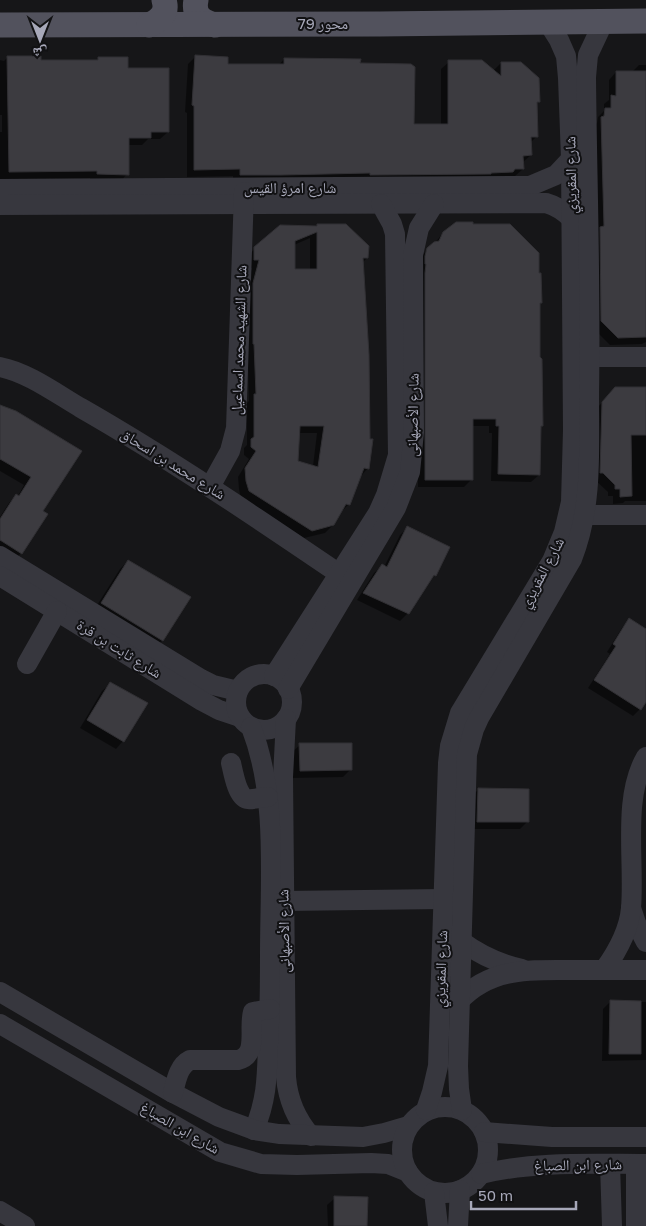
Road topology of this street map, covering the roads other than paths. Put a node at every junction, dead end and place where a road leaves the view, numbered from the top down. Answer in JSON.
{"nodes":[{"id":1,"x":164,"y":0,"type":"edge"},
{"id":2,"x":196,"y":0,"type":"edge"},
{"id":3,"x":547,"y":21,"type":"junction"},
{"id":4,"x":604,"y":21,"type":"junction"},
{"id":5,"x":646,"y":21,"type":"edge"},
{"id":6,"x":0,"y":25,"type":"edge"},
{"id":7,"x":149,"y":25,"type":"junction"},
{"id":8,"x":215,"y":25,"type":"junction"},
{"id":9,"x":577,"y":78,"type":"junction"},
{"id":10,"x":571,"y":159,"type":"junction"},
{"id":11,"x":0,"y":189,"type":"edge"},
{"id":12,"x":244,"y":197,"type":"junction"},
{"id":13,"x":0,"y":204,"type":"edge"},
{"id":14,"x":382,"y":204,"type":"junction"},
{"id":15,"x":434,"y":204,"type":"junction"},
{"id":16,"x":572,"y":219,"type":"junction"},
{"id":17,"x":590,"y":357,"type":"junction"},
{"id":18,"x":646,"y":357,"type":"edge"},
{"id":19,"x":0,"y":367,"type":"edge"},
{"id":20,"x":210,"y":487,"type":"junction"},
{"id":21,"x":577,"y":515,"type":"junction"},
{"id":22,"x":646,"y":515,"type":"edge"},
{"id":23,"x":0,"y":556,"type":"edge"},
{"id":24,"x":338,"y":573,"type":"junction"},
{"id":25,"x":0,"y":576,"type":"edge"},
{"id":26,"x":67,"y":610,"type":"junction"},
{"id":27,"x":26,"y":664,"type":"dead end"},
{"id":28,"x":281,"y":682,"type":"junction"},
{"id":29,"x":238,"y":691,"type":"junction"},
{"id":30,"x":286,"y":719,"type":"junction"},
{"id":31,"x":246,"y":722,"type":"junction"},
{"id":32,"x":646,"y":757,"type":"edge"},
{"id":33,"x":231,"y":762,"type":"dead end"},
{"id":34,"x":268,"y":797,"type":"junction"},
{"id":35,"x":443,"y":899,"type":"junction"},
{"id":36,"x":284,"y":901,"type":"junction"},
{"id":37,"x":631,"y":908,"type":"junction"},
{"id":38,"x":461,"y":941,"type":"junction"},
{"id":39,"x":646,"y":942,"type":"edge"},
{"id":40,"x":524,"y":970,"type":"junction"},
{"id":41,"x":604,"y":970,"type":"junction"},
{"id":42,"x":646,"y":970,"type":"edge"},
{"id":43,"x":0,"y":992,"type":"edge"},
{"id":44,"x":459,"y":1002,"type":"junction"},
{"id":45,"x":270,"y":1009,"type":"junction"},
{"id":46,"x":0,"y":1024,"type":"edge"},
{"id":47,"x":173,"y":1093,"type":"junction"},
{"id":48,"x":426,"y":1110,"type":"junction"},
{"id":49,"x":462,"y":1110,"type":"junction"},
{"id":50,"x":408,"y":1126,"type":"junction"},
{"id":51,"x":254,"y":1130,"type":"junction"},
{"id":52,"x":484,"y":1132,"type":"junction"},
{"id":53,"x":312,"y":1136,"type":"junction"},
{"id":54,"x":646,"y":1137,"type":"edge"},
{"id":55,"x":610,"y":1164,"type":"junction"},
{"id":56,"x":641,"y":1164,"type":"edge"},
{"id":57,"x":408,"y":1172,"type":"junction"},
{"id":58,"x":481,"y":1174,"type":"junction"},
{"id":59,"x":460,"y":1190,"type":"junction"},
{"id":60,"x":434,"y":1192,"type":"junction"},
{"id":61,"x":0,"y":1211,"type":"edge"},
{"id":62,"x":25,"y":1226,"type":"edge"},
{"id":63,"x":438,"y":1226,"type":"edge"},
{"id":64,"x":458,"y":1226,"type":"edge"},
{"id":65,"x":612,"y":1226,"type":"edge"},
{"id":66,"x":636,"y":1226,"type":"edge"}],
"edges":[{"from":1,"to":7,"type":"main road"},
{"from":2,"to":8,"type":"main road"},
{"from":3,"to":4,"type":"main road","name":"محور 79"},
{"from":3,"to":8,"type":"main road","name":"محور 79"},
{"from":3,"to":9,"type":"street","name":"شارع المقريزي"},
{"from":4,"to":5,"type":"main road","name":"محور 79"},
{"from":4,"to":9,"type":"street","name":"شارع المقريزي"},
{"from":6,"to":7,"type":"main road","name":"محور 79"},
{"from":7,"to":8,"type":"main road","name":"محور 79"},
{"from":9,"to":10,"type":"street","name":"شارع المقريزي"},
{"from":9,"to":17,"type":"street","name":"شارع المقريزي"},
{"from":10,"to":12,"type":"street","name":"شارع امرؤ القيس"},
{"from":10,"to":16,"type":"street","name":"شارع المقريزي"},
{"from":11,"to":12,"type":"street","name":"شارع امرؤ القيس"},
{"from":12,"to":13,"type":"street","name":"شارع امرؤ القيس"},
{"from":12,"to":14,"type":"street","name":"شارع امرؤ القيس"},
{"from":12,"to":20,"type":"street","name":"شارع الشهيد محمد اسماعيل"},
{"from":14,"to":15,"type":"street","name":"شارع امرؤ القيس"},
{"from":14,"to":24,"type":"street","name":"شارع الأصبهانى"},
{"from":15,"to":16,"type":"street","name":"شارع امرؤ القيس"},
{"from":15,"to":28,"type":"street","name":"شارع الأصبهانى"},
{"from":16,"to":21,"type":"street","name":"شارع المقريزي"},
{"from":17,"to":18,"type":"street"},
{"from":17,"to":21,"type":"street","name":"شارع المقريزي"},
{"from":19,"to":20,"type":"street","name":"شارع محمد بن اسحاق"},
{"from":20,"to":24,"type":"street","name":"شارع محمد بن اسحاق"},
{"from":21,"to":22,"type":"street"},
{"from":21,"to":35,"type":"street","name":"شارع المقريزي"},
{"from":21,"to":38,"type":"street","name":"شارع المقريزي"},
{"from":23,"to":26,"type":"street","name":"شارع ثابت بن قرة"},
{"from":24,"to":28,"type":"street","name":"شارع الأصبهانى"},
{"from":25,"to":26,"type":"street","name":"شارع ثابت بن قرة"},
{"from":26,"to":27,"type":"street"},
{"from":26,"to":29,"type":"street","name":"شارع ثابت بن قرة"},
{"from":26,"to":31,"type":"street","name":"شارع ثابت بن قرة"},
{"from":28,"to":29,"type":"street"},
{"from":28,"to":30,"type":"street"},
{"from":29,"to":31,"type":"street"},
{"from":30,"to":31,"type":"street"},
{"from":30,"to":36,"type":"street","name":"شارع الأصبهانى"},
{"from":31,"to":34,"type":"street","name":"شارع الأصبهانى"},
{"from":32,"to":37,"type":"street"},
{"from":33,"to":34,"type":"street"},
{"from":34,"to":45,"type":"street","name":"شارع الأصبهانى"},
{"from":35,"to":36,"type":"street"},
{"from":35,"to":48,"type":"street","name":"شارع المقريزي"},
{"from":36,"to":53,"type":"street","name":"شارع الأصبهانى"},
{"from":37,"to":39,"type":"street"},
{"from":37,"to":41,"type":"street"},
{"from":38,"to":40,"type":"street"},
{"from":38,"to":44,"type":"street","name":"شارع المقريزي"},
{"from":40,"to":41,"type":"street"},
{"from":40,"to":44,"type":"street"},
{"from":41,"to":42,"type":"street"},
{"from":43,"to":47,"type":"street","name":"شارع ابن الصباغ"},
{"from":44,"to":49,"type":"street","name":"شارع المقريزي"},
{"from":45,"to":47,"type":"street"},
{"from":45,"to":51,"type":"street","name":"شارع الأصبهانى"},
{"from":46,"to":57,"type":"street","name":"شارع ابن الصباغ"},
{"from":47,"to":51,"type":"street","name":"شارع ابن الصباغ"},
{"from":48,"to":49,"type":"street"},
{"from":48,"to":50,"type":"street"},
{"from":49,"to":52,"type":"street"},
{"from":50,"to":53,"type":"street","name":"شارع ابن الصباغ"},
{"from":50,"to":57,"type":"street"},
{"from":51,"to":53,"type":"street","name":"شارع ابن الصباغ"},
{"from":52,"to":54,"type":"street","name":"شارع ابن الصباغ"},
{"from":52,"to":58,"type":"street"},
{"from":55,"to":56,"type":"street","name":"شارع ابن الصباغ"},
{"from":55,"to":58,"type":"street","name":"شارع ابن الصباغ"},
{"from":55,"to":65,"type":"street"},
{"from":56,"to":66,"type":"street"},
{"from":57,"to":60,"type":"street"},
{"from":58,"to":59,"type":"street"},
{"from":59,"to":60,"type":"street"},
{"from":59,"to":64,"type":"street"},
{"from":60,"to":63,"type":"street"},
{"from":61,"to":62,"type":"street"}]}
